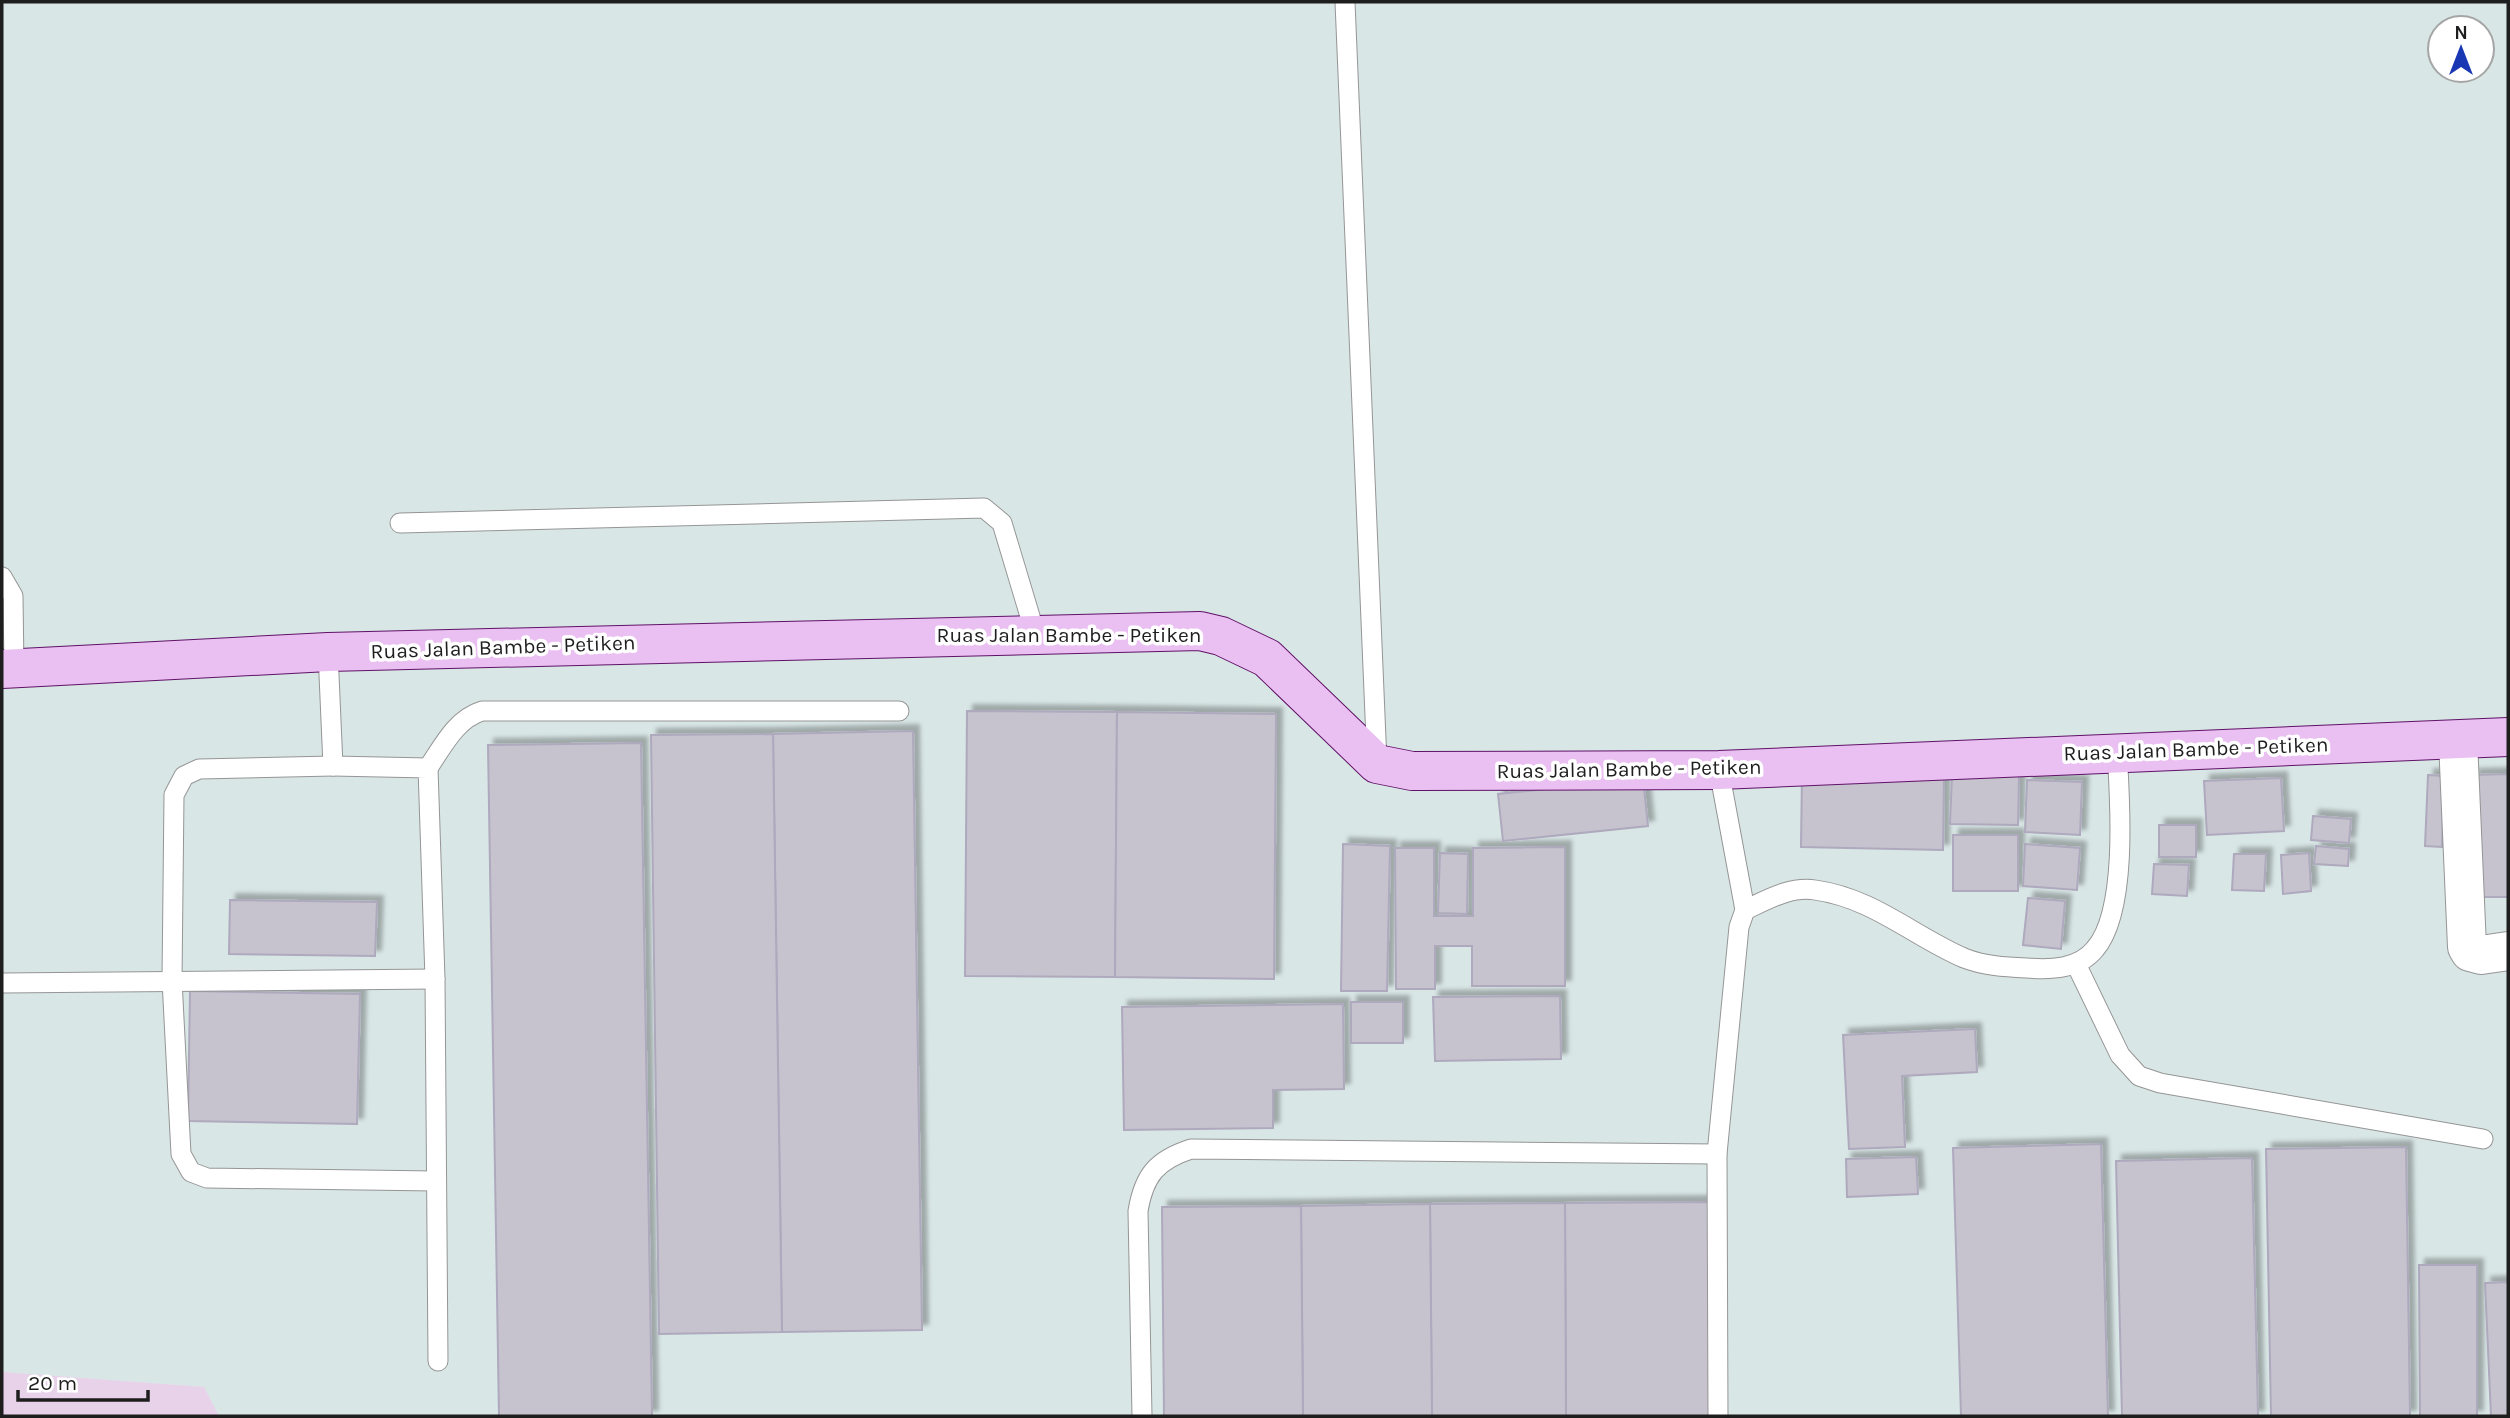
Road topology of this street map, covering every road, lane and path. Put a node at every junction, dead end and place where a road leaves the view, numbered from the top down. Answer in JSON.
{"nodes":[{"id":1,"x":1345,"y":2,"type":"edge"},
{"id":2,"x":400,"y":523,"type":"dead end"},
{"id":3,"x":2,"y":577,"type":"edge"},
{"id":4,"x":1035,"y":633,"type":"junction"},
{"id":5,"x":328,"y":652,"type":"junction"},
{"id":6,"x":8,"y":669,"type":"edge"},
{"id":7,"x":899,"y":711,"type":"dead end"},
{"id":8,"x":2508,"y":737,"type":"edge"},
{"id":9,"x":2458,"y":741,"type":"junction"},
{"id":10,"x":2117,"y":751,"type":"junction"},
{"id":11,"x":1377,"y":764,"type":"junction"},
{"id":12,"x":333,"y":766,"type":"junction"},
{"id":13,"x":428,"y":768,"type":"junction"},
{"id":14,"x":1719,"y":770,"type":"junction"},
{"id":15,"x":1745,"y":910,"type":"junction"},
{"id":16,"x":2508,"y":951,"type":"edge"},
{"id":17,"x":2076,"y":964,"type":"junction"},
{"id":18,"x":435,"y":979,"type":"junction"},
{"id":19,"x":172,"y":980,"type":"junction"},
{"id":20,"x":2,"y":983,"type":"edge"},
{"id":21,"x":2483,"y":1139,"type":"dead end"},
{"id":22,"x":1717,"y":1154,"type":"junction"},
{"id":23,"x":435,"y":1181,"type":"junction"},
{"id":24,"x":438,"y":1361,"type":"dead end"},
{"id":25,"x":1142,"y":1416,"type":"edge"},
{"id":26,"x":1718,"y":1416,"type":"edge"}],
"edges":[{"from":1,"to":11,"type":"lane"},
{"from":2,"to":4,"type":"lane"},
{"from":3,"to":6,"type":"lane"},
{"from":4,"to":5,"type":"main road","name":"Ruas Jalan Bambe - Petiken"},
{"from":4,"to":11,"type":"main road","name":"Ruas Jalan Bambe - Petiken"},
{"from":5,"to":6,"type":"main road","name":"Ruas Jalan Bambe - Petiken"},
{"from":5,"to":12,"type":"lane"},
{"from":7,"to":13,"type":"lane"},
{"from":8,"to":9,"type":"main road","name":"Ruas Jalan Bambe - Petiken"},
{"from":9,"to":10,"type":"main road","name":"Ruas Jalan Bambe - Petiken"},
{"from":9,"to":16,"type":"street"},
{"from":10,"to":14,"type":"main road","name":"Ruas Jalan Bambe - Petiken"},
{"from":10,"to":17,"type":"lane"},
{"from":11,"to":14,"type":"main road","name":"Ruas Jalan Bambe - Petiken"},
{"from":12,"to":13,"type":"lane"},
{"from":12,"to":19,"type":"lane"},
{"from":13,"to":18,"type":"lane"},
{"from":14,"to":15,"type":"lane"},
{"from":15,"to":17,"type":"lane"},
{"from":15,"to":22,"type":"lane"},
{"from":17,"to":21,"type":"lane"},
{"from":18,"to":19,"type":"lane"},
{"from":18,"to":23,"type":"lane"},
{"from":19,"to":20,"type":"lane"},
{"from":19,"to":23,"type":"lane"},
{"from":22,"to":25,"type":"lane"},
{"from":22,"to":26,"type":"lane"},
{"from":23,"to":24,"type":"lane"}]}
